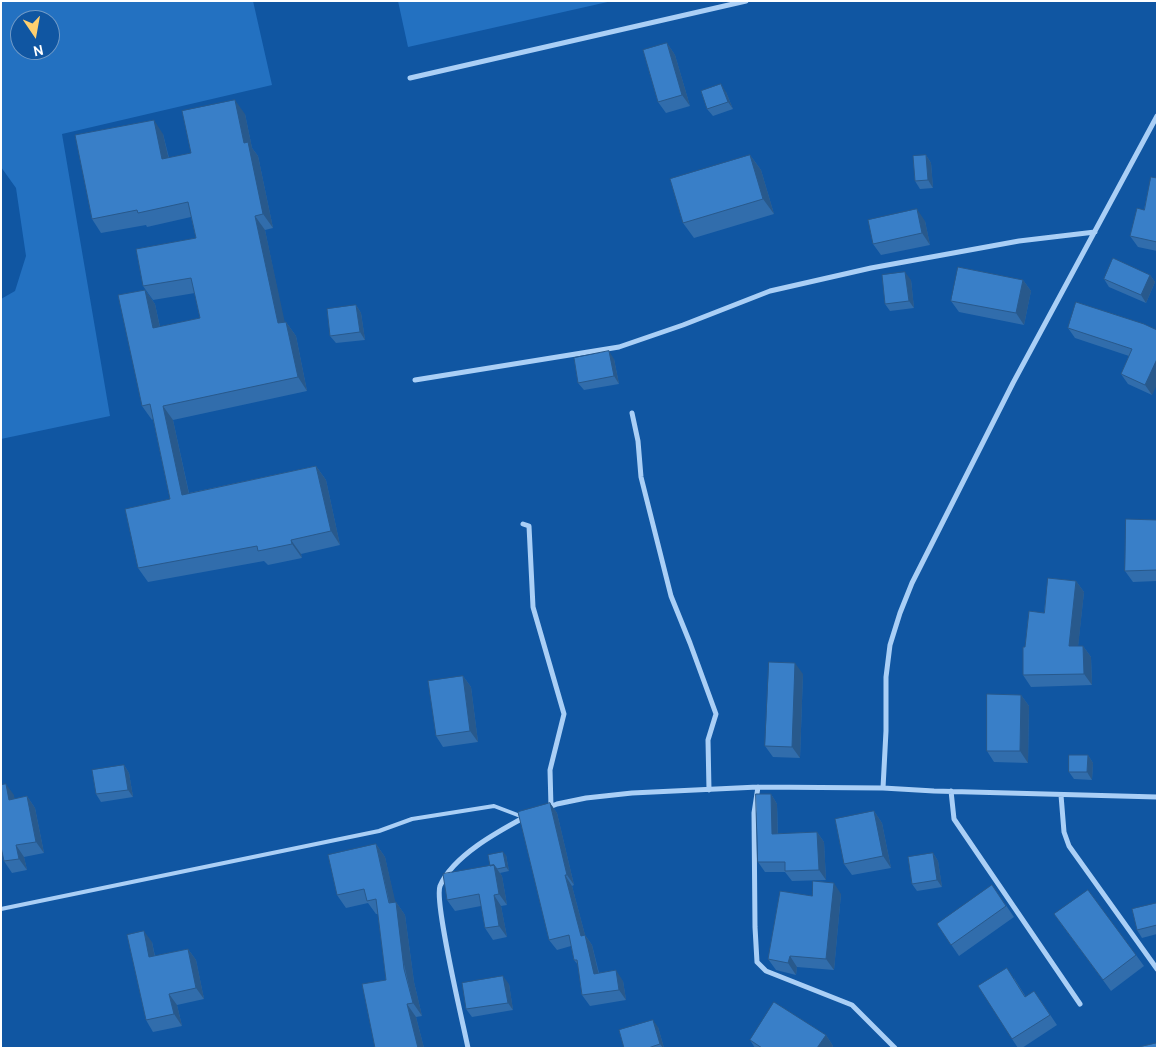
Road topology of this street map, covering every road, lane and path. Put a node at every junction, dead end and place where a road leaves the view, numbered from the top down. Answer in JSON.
{"nodes":[{"id":1,"x":746,"y":1,"type":"edge"},
{"id":2,"x":410,"y":78,"type":"dead end"},
{"id":3,"x":1157,"y":116,"type":"edge"},
{"id":4,"x":1095,"y":232,"type":"junction"},
{"id":5,"x":416,"y":380,"type":"dead end"},
{"id":6,"x":632,"y":413,"type":"dead end"},
{"id":7,"x":523,"y":524,"type":"dead end"},
{"id":8,"x":758,"y":787,"type":"junction"},
{"id":9,"x":883,"y":788,"type":"junction"},
{"id":10,"x":709,"y":790,"type":"junction"},
{"id":11,"x":951,"y":791,"type":"junction"},
{"id":12,"x":1061,"y":795,"type":"junction"},
{"id":13,"x":1157,"y":797,"type":"edge"},
{"id":14,"x":551,"y":806,"type":"junction"},
{"id":15,"x":542,"y":810,"type":"edge"},
{"id":16,"x":534,"y":814,"type":"edge"},
{"id":17,"x":525,"y":818,"type":"junction"},
{"id":18,"x":1,"y":909,"type":"edge"},
{"id":19,"x":1157,"y":969,"type":"edge"},
{"id":20,"x":1080,"y":1004,"type":"dead end"},
{"id":21,"x":468,"y":1048,"type":"edge"},
{"id":22,"x":895,"y":1048,"type":"edge"}],
"edges":[{"from":1,"to":2,"type":"street"},
{"from":3,"to":4,"type":"street"},
{"from":4,"to":5,"type":"street"},
{"from":4,"to":9,"type":"street"},
{"from":6,"to":10,"type":"street"},
{"from":7,"to":14,"type":"street"},
{"from":8,"to":9,"type":"street"},
{"from":8,"to":10,"type":"street"},
{"from":8,"to":22,"type":"street"},
{"from":9,"to":11,"type":"street"},
{"from":10,"to":14,"type":"street"},
{"from":11,"to":12,"type":"street"},
{"from":11,"to":20,"type":"street"},
{"from":12,"to":13,"type":"street"},
{"from":12,"to":19,"type":"street"},
{"from":14,"to":15,"type":"street"},
{"from":16,"to":17,"type":"street"},
{"from":17,"to":18,"type":"lane"},
{"from":17,"to":21,"type":"street"}]}
